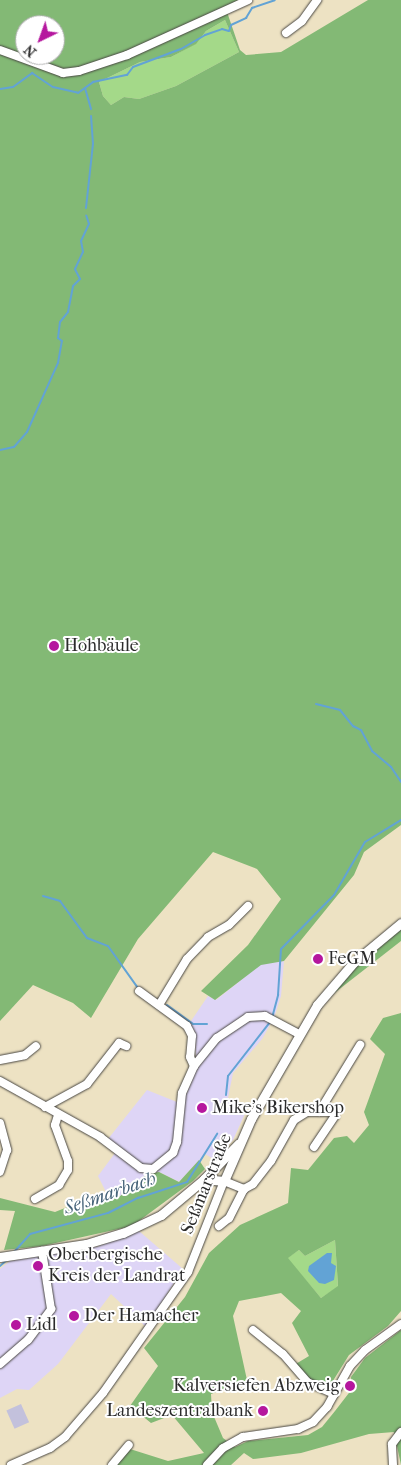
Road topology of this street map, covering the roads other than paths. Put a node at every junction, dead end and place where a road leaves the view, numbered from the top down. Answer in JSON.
{"nodes":[{"id":1,"x":248,"y":0,"type":"edge"},
{"id":2,"x":317,"y":0,"type":"edge"},
{"id":3,"x":286,"y":33,"type":"dead end"},
{"id":4,"x":0,"y":50,"type":"edge"},
{"id":5,"x":248,"y":906,"type":"dead end"},
{"id":6,"x":401,"y":923,"type":"edge"},
{"id":7,"x":139,"y":991,"type":"dead end"},
{"id":8,"x":159,"y":1004,"type":"junction"},
{"id":9,"x":299,"y":1034,"type":"junction"},
{"id":10,"x":360,"y":1045,"type":"dead end"},
{"id":11,"x":36,"y":1046,"type":"dead end"},
{"id":12,"x":126,"y":1046,"type":"dead end"},
{"id":13,"x":0,"y":1060,"type":"edge"},
{"id":14,"x":194,"y":1066,"type":"junction"},
{"id":15,"x":0,"y":1081,"type":"edge"},
{"id":16,"x":45,"y":1107,"type":"junction"},
{"id":17,"x":320,"y":1112,"type":"junction"},
{"id":18,"x":58,"y":1115,"type":"junction"},
{"id":19,"x":0,"y":1123,"type":"edge"},
{"id":20,"x":240,"y":1142,"type":"junction"},
{"id":21,"x":314,"y":1147,"type":"dead end"},
{"id":22,"x":0,"y":1172,"type":"edge"},
{"id":23,"x":204,"y":1179,"type":"junction"},
{"id":24,"x":224,"y":1181,"type":"junction"},
{"id":25,"x":244,"y":1189,"type":"junction"},
{"id":26,"x":35,"y":1199,"type":"dead end"},
{"id":27,"x":219,"y":1226,"type":"dead end"},
{"id":28,"x":42,"y":1251,"type":"junction"},
{"id":29,"x":0,"y":1257,"type":"edge"},
{"id":30,"x":401,"y":1324,"type":"edge"},
{"id":31,"x":253,"y":1330,"type":"dead end"},
{"id":32,"x":0,"y":1364,"type":"edge"},
{"id":33,"x":334,"y":1394,"type":"junction"},
{"id":34,"x":401,"y":1432,"type":"edge"},
{"id":35,"x":129,"y":1445,"type":"dead end"},
{"id":36,"x":11,"y":1465,"type":"edge"},
{"id":37,"x":112,"y":1465,"type":"edge"},
{"id":38,"x":207,"y":1465,"type":"edge"},
{"id":39,"x":393,"y":1465,"type":"edge"}],
"edges":[{"from":1,"to":4,"type":"street"},
{"from":2,"to":3,"type":"street"},
{"from":5,"to":8,"type":"street"},
{"from":6,"to":9,"type":"main road","name":"Seßmarstraße"},
{"from":7,"to":8,"type":"street"},
{"from":8,"to":14,"type":"street"},
{"from":9,"to":14,"type":"street"},
{"from":9,"to":20,"type":"main road","name":"Seßmarstraße"},
{"from":10,"to":17,"type":"street"},
{"from":11,"to":13,"type":"street"},
{"from":12,"to":16,"type":"street"},
{"from":14,"to":18,"type":"street"},
{"from":15,"to":16,"type":"street"},
{"from":16,"to":18,"type":"street"},
{"from":17,"to":21,"type":"street"},
{"from":17,"to":25,"type":"street"},
{"from":18,"to":26,"type":"street"},
{"from":19,"to":22,"type":"street"},
{"from":20,"to":23,"type":"main road"},
{"from":20,"to":24,"type":"main road","name":"Seßmarstraße"},
{"from":23,"to":24,"type":"main road"},
{"from":23,"to":28,"type":"main road"},
{"from":24,"to":25,"type":"street"},
{"from":24,"to":36,"type":"street","name":"Seßmarstraße"},
{"from":25,"to":27,"type":"street"},
{"from":28,"to":29,"type":"main road"},
{"from":28,"to":32,"type":"street"},
{"from":30,"to":33,"type":"street"},
{"from":31,"to":33,"type":"street"},
{"from":33,"to":38,"type":"street"},
{"from":34,"to":39,"type":"street"},
{"from":35,"to":37,"type":"street"}]}
